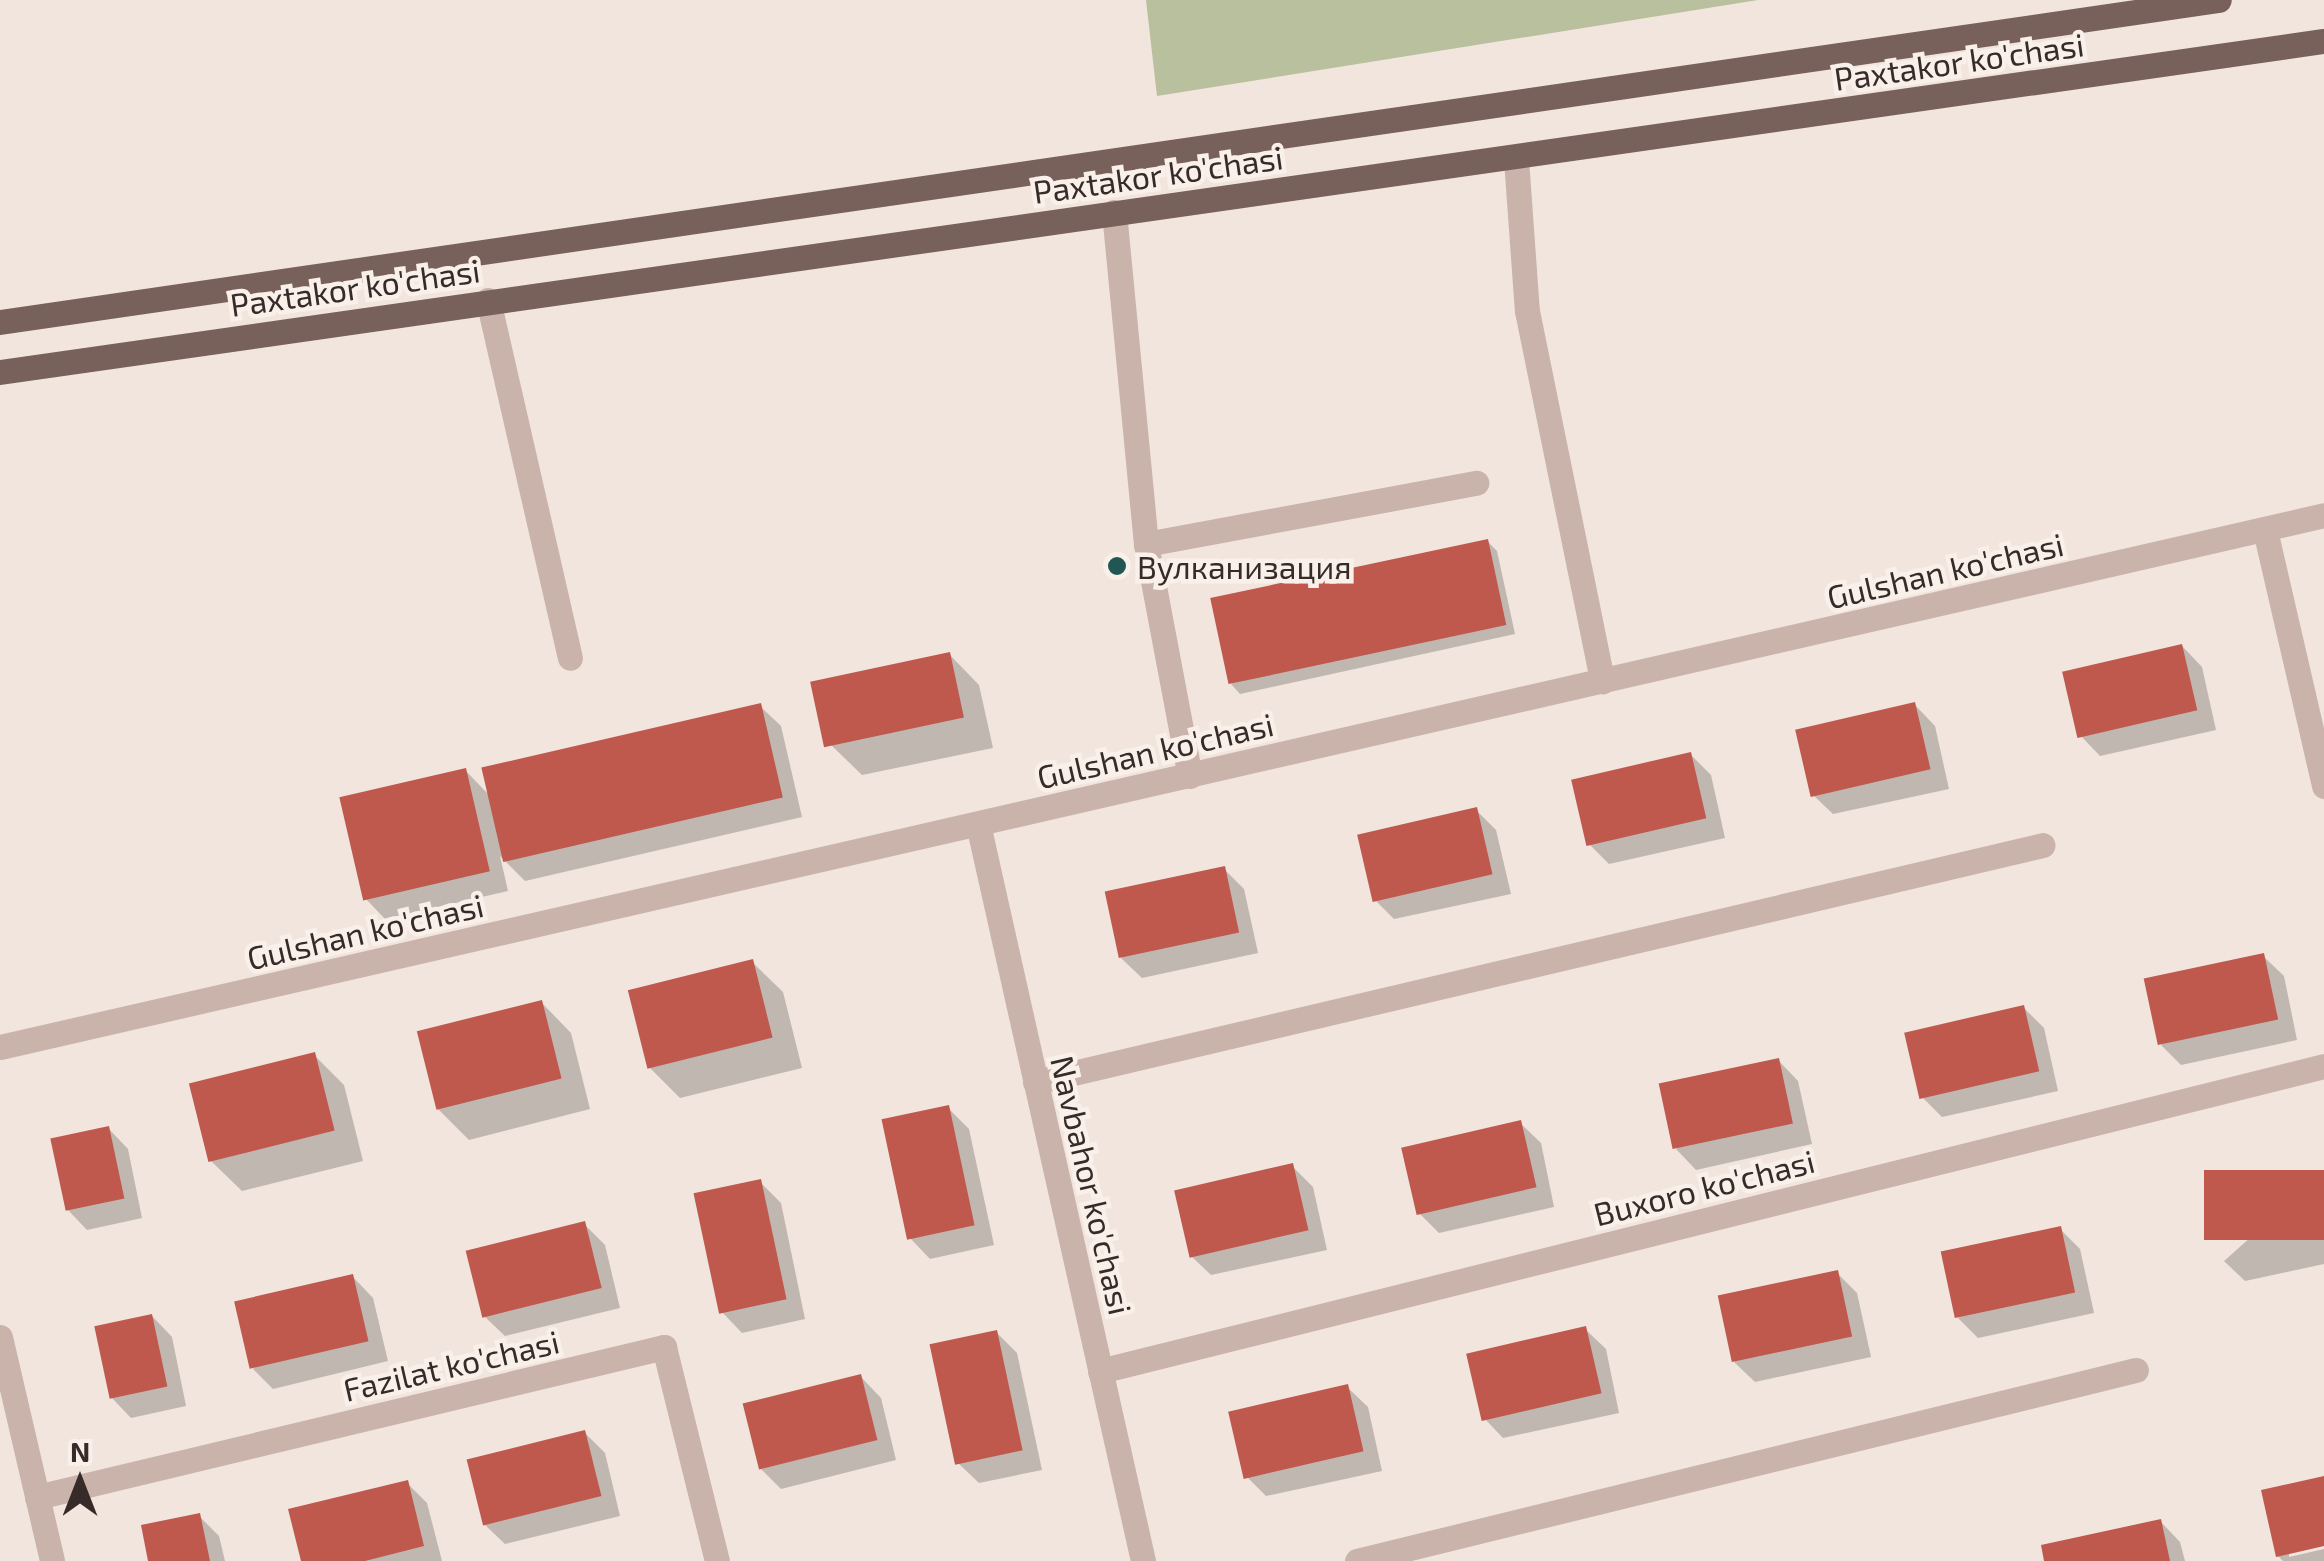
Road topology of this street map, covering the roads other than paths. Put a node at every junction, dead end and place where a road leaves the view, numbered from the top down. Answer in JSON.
{"nodes":[{"id":1,"x":2219,"y":0,"type":"edge"},
{"id":2,"x":2324,"y":41,"type":"edge"},
{"id":3,"x":1516,"y":159,"type":"junction"},
{"id":4,"x":1114,"y":212,"type":"junction"},
{"id":5,"x":488,"y":300,"type":"junction"},
{"id":6,"x":0,"y":322,"type":"edge"},
{"id":7,"x":0,"y":372,"type":"edge"},
{"id":8,"x":1476,"y":484,"type":"dead end"},
{"id":9,"x":2324,"y":515,"type":"edge"},
{"id":10,"x":2264,"y":530,"type":"junction"},
{"id":11,"x":1146,"y":544,"type":"junction"},
{"id":12,"x":570,"y":658,"type":"dead end"},
{"id":13,"x":1602,"y":682,"type":"junction"},
{"id":14,"x":1190,"y":776,"type":"junction"},
{"id":15,"x":2324,"y":786,"type":"edge"},
{"id":16,"x":978,"y":824,"type":"junction"},
{"id":17,"x":2042,"y":844,"type":"dead end"},
{"id":18,"x":0,"y":1047,"type":"edge"},
{"id":19,"x":2324,"y":1066,"type":"edge"},
{"id":20,"x":1035,"y":1082,"type":"junction"},
{"id":21,"x":0,"y":1337,"type":"edge"},
{"id":22,"x":2136,"y":1370,"type":"dead end"},
{"id":23,"x":1100,"y":1371,"type":"junction"},
{"id":24,"x":38,"y":1497,"type":"junction"},
{"id":25,"x":52,"y":1561,"type":"edge"},
{"id":26,"x":717,"y":1561,"type":"edge"},
{"id":27,"x":1143,"y":1561,"type":"edge"},
{"id":28,"x":1357,"y":1561,"type":"edge"}],
"edges":[{"from":1,"to":6,"type":"main road","name":"Paxtakor ko'chasi"},
{"from":2,"to":3,"type":"main road","name":"Paxtakor ko'chasi"},
{"from":3,"to":4,"type":"main road","name":"Paxtakor ko'chasi"},
{"from":3,"to":13,"type":"street"},
{"from":4,"to":5,"type":"main road","name":"Paxtakor ko'chasi"},
{"from":4,"to":11,"type":"street"},
{"from":5,"to":7,"type":"main road","name":"Paxtakor ko'chasi"},
{"from":5,"to":12,"type":"street"},
{"from":8,"to":11,"type":"street"},
{"from":9,"to":10,"type":"street","name":"Gulshan ko'chasi"},
{"from":10,"to":13,"type":"street","name":"Gulshan ko'chasi"},
{"from":10,"to":15,"type":"street"},
{"from":11,"to":14,"type":"street"},
{"from":13,"to":14,"type":"street","name":"Gulshan ko'chasi"},
{"from":14,"to":16,"type":"street","name":"Gulshan ko'chasi"},
{"from":16,"to":18,"type":"street","name":"Gulshan ko'chasi"},
{"from":16,"to":20,"type":"street","name":"Navbahor ko'chasi"},
{"from":17,"to":20,"type":"street"},
{"from":19,"to":23,"type":"street","name":"Buxoro ko'chasi"},
{"from":20,"to":23,"type":"street","name":"Navbahor ko'chasi"},
{"from":21,"to":24,"type":"street"},
{"from":22,"to":28,"type":"street"},
{"from":23,"to":27,"type":"street","name":"Navbahor ko'chasi"},
{"from":24,"to":25,"type":"street"},
{"from":24,"to":26,"type":"street","name":"Fazilat ko'chasi"}]}
